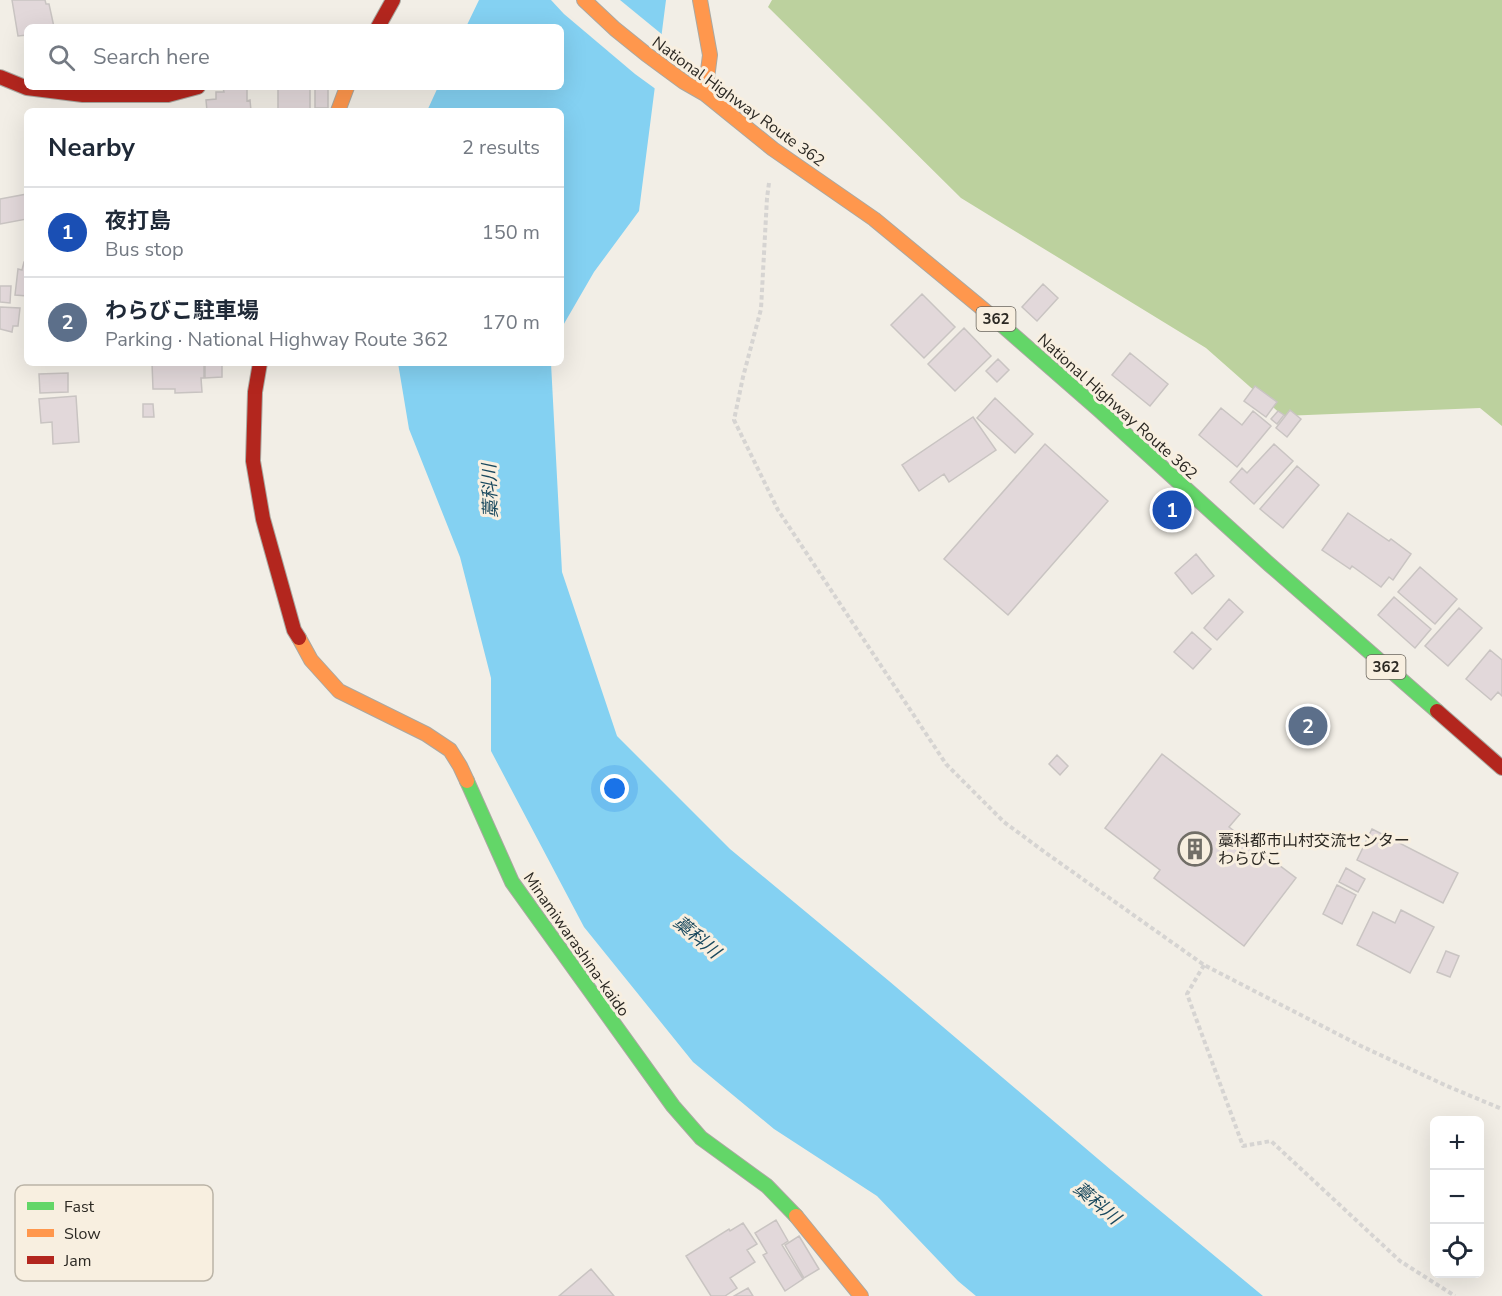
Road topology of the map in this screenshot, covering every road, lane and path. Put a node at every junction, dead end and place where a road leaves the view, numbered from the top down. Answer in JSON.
{"nodes":[{"id":1,"x":393,"y":0,"type":"edge"},
{"id":2,"x":584,"y":0,"type":"edge"},
{"id":3,"x":700,"y":0,"type":"edge"},
{"id":4,"x":380,"y":24,"type":"edge"},
{"id":5,"x":0,"y":77,"type":"edge"},
{"id":6,"x":24,"y":87,"type":"edge"},
{"id":7,"x":43,"y":90,"type":"edge"},
{"id":8,"x":187,"y":90,"type":"edge"},
{"id":9,"x":346,"y":90,"type":"edge"},
{"id":10,"x":705,"y":94,"type":"junction"},
{"id":11,"x":339,"y":108,"type":"edge"},
{"id":12,"x":773,"y":149,"type":"junction"},
{"id":13,"x":259,"y":366,"type":"edge"},
{"id":14,"x":1502,"y":768,"type":"edge"},
{"id":15,"x":1204,"y":965,"type":"junction"},
{"id":16,"x":1502,"y":1109,"type":"edge"},
{"id":17,"x":861,"y":1296,"type":"edge"},
{"id":18,"x":1455,"y":1296,"type":"edge"}],
"edges":[{"from":1,"to":4,"type":"main road"},
{"from":2,"to":10,"type":"main road","name":"National Highway Route 362","number":"362"},
{"from":3,"to":10,"type":"main road"},
{"from":5,"to":6,"type":"main road"},
{"from":7,"to":8,"type":"main road"},
{"from":9,"to":11,"type":"main road"},
{"from":10,"to":12,"type":"main road","name":"National Highway Route 362","number":"362"},
{"from":12,"to":14,"type":"main road","name":"National Highway Route 362","number":"362"},
{"from":12,"to":15,"type":"path"},
{"from":13,"to":17,"type":"main road","name":"Minamiwarashina-kaido"},
{"from":15,"to":16,"type":"path"},
{"from":15,"to":18,"type":"path"}]}
